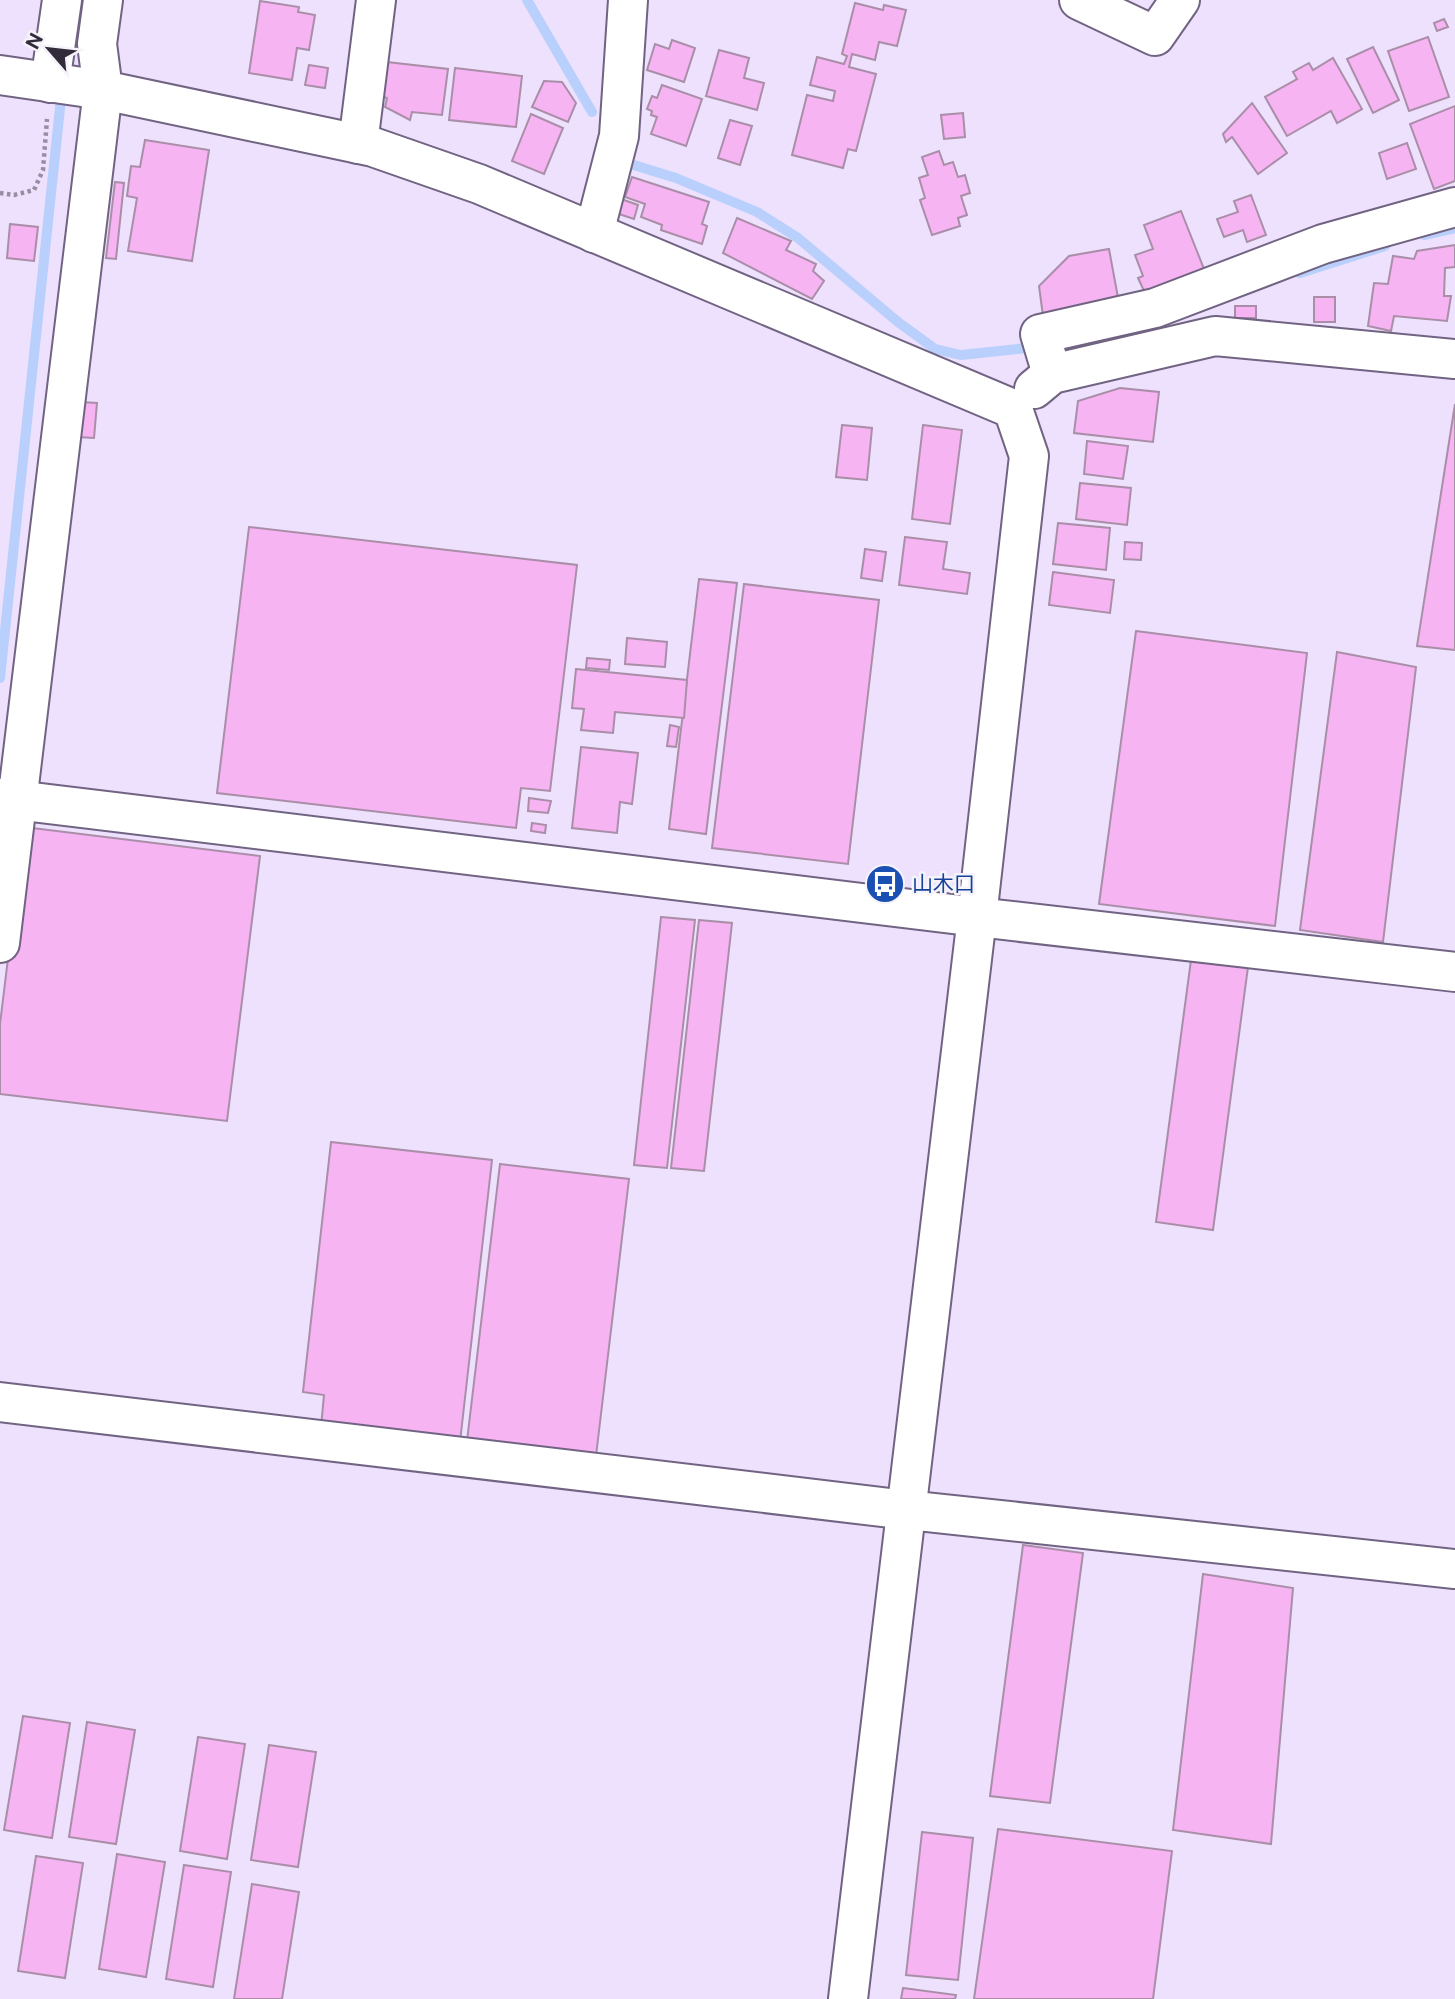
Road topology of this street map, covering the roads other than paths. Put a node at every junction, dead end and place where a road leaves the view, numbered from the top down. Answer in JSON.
{"nodes":[{"id":1,"x":62,"y":0,"type":"edge"},
{"id":2,"x":103,"y":0,"type":"edge"},
{"id":3,"x":376,"y":0,"type":"edge"},
{"id":4,"x":628,"y":0,"type":"edge"},
{"id":5,"x":1079,"y":0,"type":"edge"},
{"id":6,"x":1180,"y":0,"type":"edge"},
{"id":7,"x":0,"y":75,"type":"edge"},
{"id":8,"x":50,"y":83,"type":"junction"},
{"id":9,"x":103,"y":90,"type":"junction"},
{"id":10,"x":358,"y":144,"type":"junction"},
{"id":11,"x":1455,"y":207,"type":"edge"},
{"id":12,"x":594,"y":233,"type":"junction"},
{"id":13,"x":1455,"y":359,"type":"edge"},
{"id":14,"x":1052,"y":374,"type":"junction"},
{"id":15,"x":1013,"y":408,"type":"junction"},
{"id":16,"x":8,"y":799,"type":"edge"},
{"id":17,"x":978,"y":917,"type":"junction"},
{"id":18,"x":0,"y":943,"type":"edge"},
{"id":19,"x":1455,"y":972,"type":"edge"},
{"id":20,"x":0,"y":1402,"type":"edge"},
{"id":21,"x":907,"y":1510,"type":"junction"},
{"id":22,"x":1455,"y":1569,"type":"edge"},
{"id":23,"x":848,"y":1999,"type":"edge"}],
"edges":[{"from":1,"to":8,"type":"street"},
{"from":2,"to":9,"type":"street"},
{"from":3,"to":10,"type":"street"},
{"from":4,"to":12,"type":"street"},
{"from":5,"to":6,"type":"street"},
{"from":7,"to":8,"type":"street"},
{"from":8,"to":9,"type":"street"},
{"from":9,"to":10,"type":"street"},
{"from":9,"to":16,"type":"street"},
{"from":10,"to":12,"type":"street"},
{"from":11,"to":14,"type":"street"},
{"from":12,"to":15,"type":"street"},
{"from":13,"to":14,"type":"street"},
{"from":14,"to":15,"type":"street"},
{"from":15,"to":17,"type":"street"},
{"from":16,"to":17,"type":"street"},
{"from":16,"to":18,"type":"street"},
{"from":17,"to":19,"type":"street"},
{"from":17,"to":21,"type":"street"},
{"from":20,"to":21,"type":"street"},
{"from":21,"to":22,"type":"street"},
{"from":21,"to":23,"type":"street"}]}
